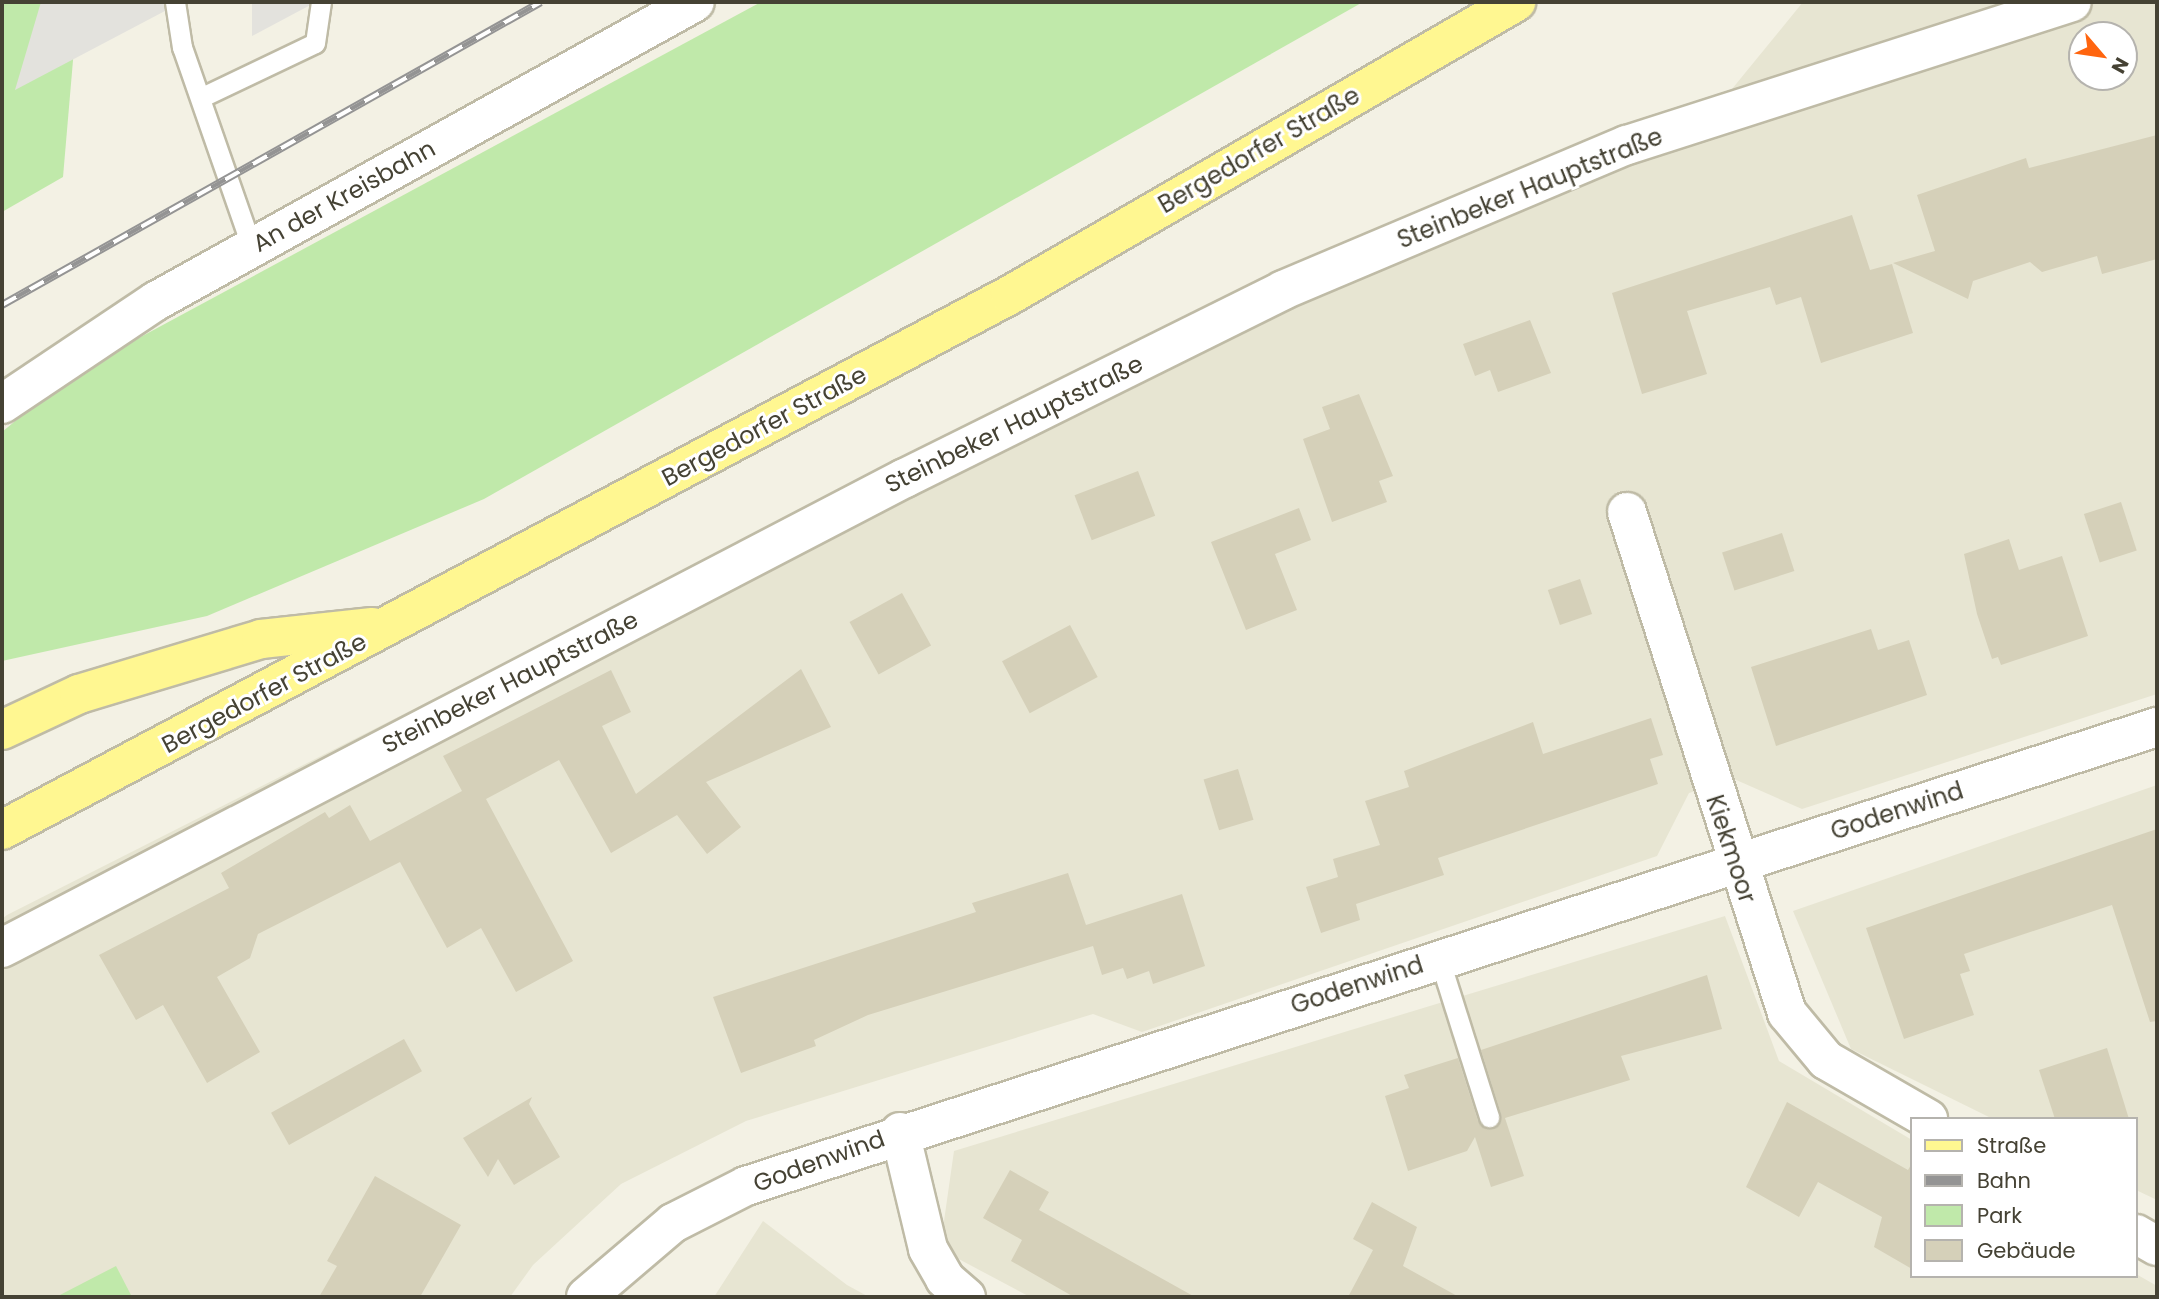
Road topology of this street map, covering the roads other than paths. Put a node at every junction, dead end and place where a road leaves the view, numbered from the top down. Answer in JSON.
{"nodes":[{"id":1,"x":175,"y":2,"type":"edge"},
{"id":2,"x":320,"y":2,"type":"edge"},
{"id":3,"x":695,"y":2,"type":"edge"},
{"id":4,"x":1516,"y":2,"type":"edge"},
{"id":5,"x":2072,"y":2,"type":"edge"},
{"id":6,"x":202,"y":97,"type":"junction"},
{"id":7,"x":252,"y":248,"type":"junction"},
{"id":8,"x":2,"y":404,"type":"edge"},
{"id":9,"x":1627,"y":512,"type":"dead end"},
{"id":10,"x":395,"y":624,"type":"junction"},
{"id":11,"x":2157,"y":727,"type":"edge"},
{"id":12,"x":2,"y":730,"type":"edge"},
{"id":13,"x":2,"y":830,"type":"edge"},
{"id":14,"x":1735,"y":863,"type":"junction"},
{"id":15,"x":2,"y":948,"type":"edge"},
{"id":16,"x":1439,"y":958,"type":"junction"},
{"id":17,"x":1489,"y":1117,"type":"dead end"},
{"id":18,"x":1925,"y":1117,"type":"edge"},
{"id":19,"x":900,"y":1132,"type":"junction"},
{"id":20,"x":2138,"y":1235,"type":"edge"},
{"id":21,"x":2157,"y":1246,"type":"edge"},
{"id":22,"x":586,"y":1297,"type":"edge"},
{"id":23,"x":966,"y":1297,"type":"edge"}],
"edges":[{"from":1,"to":6,"type":"lane"},
{"from":2,"to":6,"type":"lane"},
{"from":3,"to":7,"type":"street","name":"An der Kreisbahn"},
{"from":4,"to":10,"type":"main road","name":"Bergedorfer Straße"},
{"from":5,"to":15,"type":"street","name":"Steinbeker Hauptstraße"},
{"from":6,"to":7,"type":"lane"},
{"from":7,"to":8,"type":"street","name":"An der Kreisbahn"},
{"from":9,"to":14,"type":"street","name":"Kiekmoor"},
{"from":10,"to":12,"type":"main road"},
{"from":10,"to":13,"type":"main road","name":"Bergedorfer Straße"},
{"from":11,"to":14,"type":"street","name":"Godenwind"},
{"from":14,"to":16,"type":"street","name":"Godenwind"},
{"from":14,"to":18,"type":"street","name":"Kiekmoor"},
{"from":16,"to":17,"type":"lane"},
{"from":16,"to":19,"type":"street","name":"Godenwind"},
{"from":19,"to":22,"type":"street","name":"Godenwind"},
{"from":19,"to":23,"type":"street"},
{"from":20,"to":21,"type":"street"}]}
